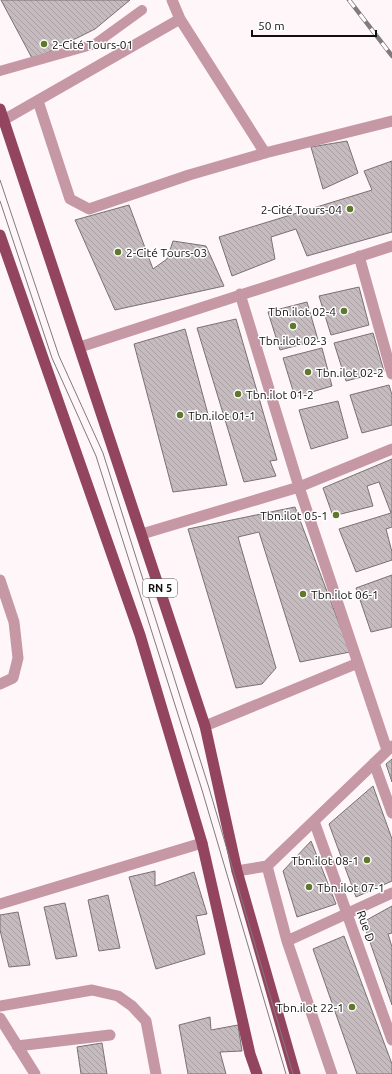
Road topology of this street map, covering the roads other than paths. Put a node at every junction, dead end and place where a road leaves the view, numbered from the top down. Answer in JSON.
{"nodes":[{"id":1,"x":172,"y":0,"type":"edge"},
{"id":2,"x":142,"y":10,"type":"dead end"},
{"id":3,"x":180,"y":19,"type":"junction"},
{"id":4,"x":0,"y":71,"type":"edge"},
{"id":5,"x":38,"y":101,"type":"junction"},
{"id":6,"x":0,"y":109,"type":"edge"},
{"id":7,"x":2,"y":121,"type":"edge"},
{"id":8,"x":392,"y":121,"type":"edge"},
{"id":9,"x":265,"y":153,"type":"junction"},
{"id":10,"x":0,"y":235,"type":"edge"},
{"id":11,"x":392,"y":246,"type":"edge"},
{"id":12,"x":359,"y":256,"type":"junction"},
{"id":13,"x":240,"y":294,"type":"junction"},
{"id":14,"x":80,"y":347,"type":"junction"},
{"id":15,"x":392,"y":374,"type":"edge"},
{"id":16,"x":392,"y":449,"type":"edge"},
{"id":17,"x":299,"y":487,"type":"junction"},
{"id":18,"x":142,"y":534,"type":"junction"},
{"id":19,"x":0,"y":580,"type":"edge"},
{"id":20,"x":358,"y":662,"type":"junction"},
{"id":21,"x":0,"y":684,"type":"edge"},
{"id":22,"x":204,"y":726,"type":"junction"},
{"id":23,"x":390,"y":747,"type":"edge"},
{"id":24,"x":374,"y":763,"type":"junction"},
{"id":25,"x":392,"y":813,"type":"edge"},
{"id":26,"x":314,"y":821,"type":"junction"},
{"id":27,"x":202,"y":843,"type":"junction"},
{"id":28,"x":267,"y":866,"type":"junction"},
{"id":29,"x":237,"y":871,"type":"junction"},
{"id":30,"x":392,"y":893,"type":"edge"},
{"id":31,"x":0,"y":904,"type":"edge"},
{"id":32,"x":348,"y":914,"type":"junction"},
{"id":33,"x":286,"y":941,"type":"junction"},
{"id":34,"x":0,"y":1006,"type":"edge"},
{"id":35,"x":0,"y":1018,"type":"edge"},
{"id":36,"x":110,"y":1035,"type":"dead end"},
{"id":37,"x":392,"y":1040,"type":"edge"},
{"id":38,"x":17,"y":1046,"type":"junction"},
{"id":39,"x":35,"y":1074,"type":"edge"},
{"id":40,"x":156,"y":1074,"type":"edge"},
{"id":41,"x":257,"y":1074,"type":"edge"},
{"id":42,"x":295,"y":1074,"type":"edge"},
{"id":43,"x":332,"y":1074,"type":"edge"}],
"edges":[{"from":1,"to":3,"type":"street"},
{"from":2,"to":4,"type":"lane"},
{"from":3,"to":5,"type":"street"},
{"from":3,"to":9,"type":"street"},
{"from":5,"to":7,"type":"street"},
{"from":5,"to":9,"type":"street"},
{"from":6,"to":7,"type":"main road","number":"RN 5"},
{"from":7,"to":14,"type":"main road","number":"RN 5"},
{"from":8,"to":9,"type":"street"},
{"from":10,"to":27,"type":"main road","number":"RN 5"},
{"from":11,"to":12,"type":"street"},
{"from":12,"to":13,"type":"street"},
{"from":12,"to":15,"type":"street"},
{"from":13,"to":14,"type":"street"},
{"from":13,"to":17,"type":"street"},
{"from":14,"to":18,"type":"main road","number":"RN 5"},
{"from":16,"to":17,"type":"street"},
{"from":17,"to":18,"type":"street"},
{"from":17,"to":20,"type":"street"},
{"from":18,"to":22,"type":"main road","number":"RN 5"},
{"from":19,"to":21,"type":"street"},
{"from":20,"to":22,"type":"street"},
{"from":20,"to":23,"type":"street"},
{"from":22,"to":29,"type":"main road","number":"RN 5"},
{"from":23,"to":24,"type":"street"},
{"from":24,"to":25,"type":"street"},
{"from":24,"to":26,"type":"street"},
{"from":26,"to":28,"type":"street"},
{"from":26,"to":32,"type":"street","name":"Rue D"},
{"from":27,"to":31,"type":"street"},
{"from":27,"to":41,"type":"main road","number":"RN 5"},
{"from":28,"to":29,"type":"street"},
{"from":28,"to":33,"type":"street"},
{"from":29,"to":42,"type":"main road","number":"RN 5"},
{"from":30,"to":32,"type":"street"},
{"from":32,"to":33,"type":"street"},
{"from":32,"to":37,"type":"street","name":"Rue D"},
{"from":33,"to":43,"type":"street"},
{"from":34,"to":40,"type":"street"},
{"from":35,"to":38,"type":"street"},
{"from":36,"to":38,"type":"street"},
{"from":38,"to":39,"type":"street"}]}
